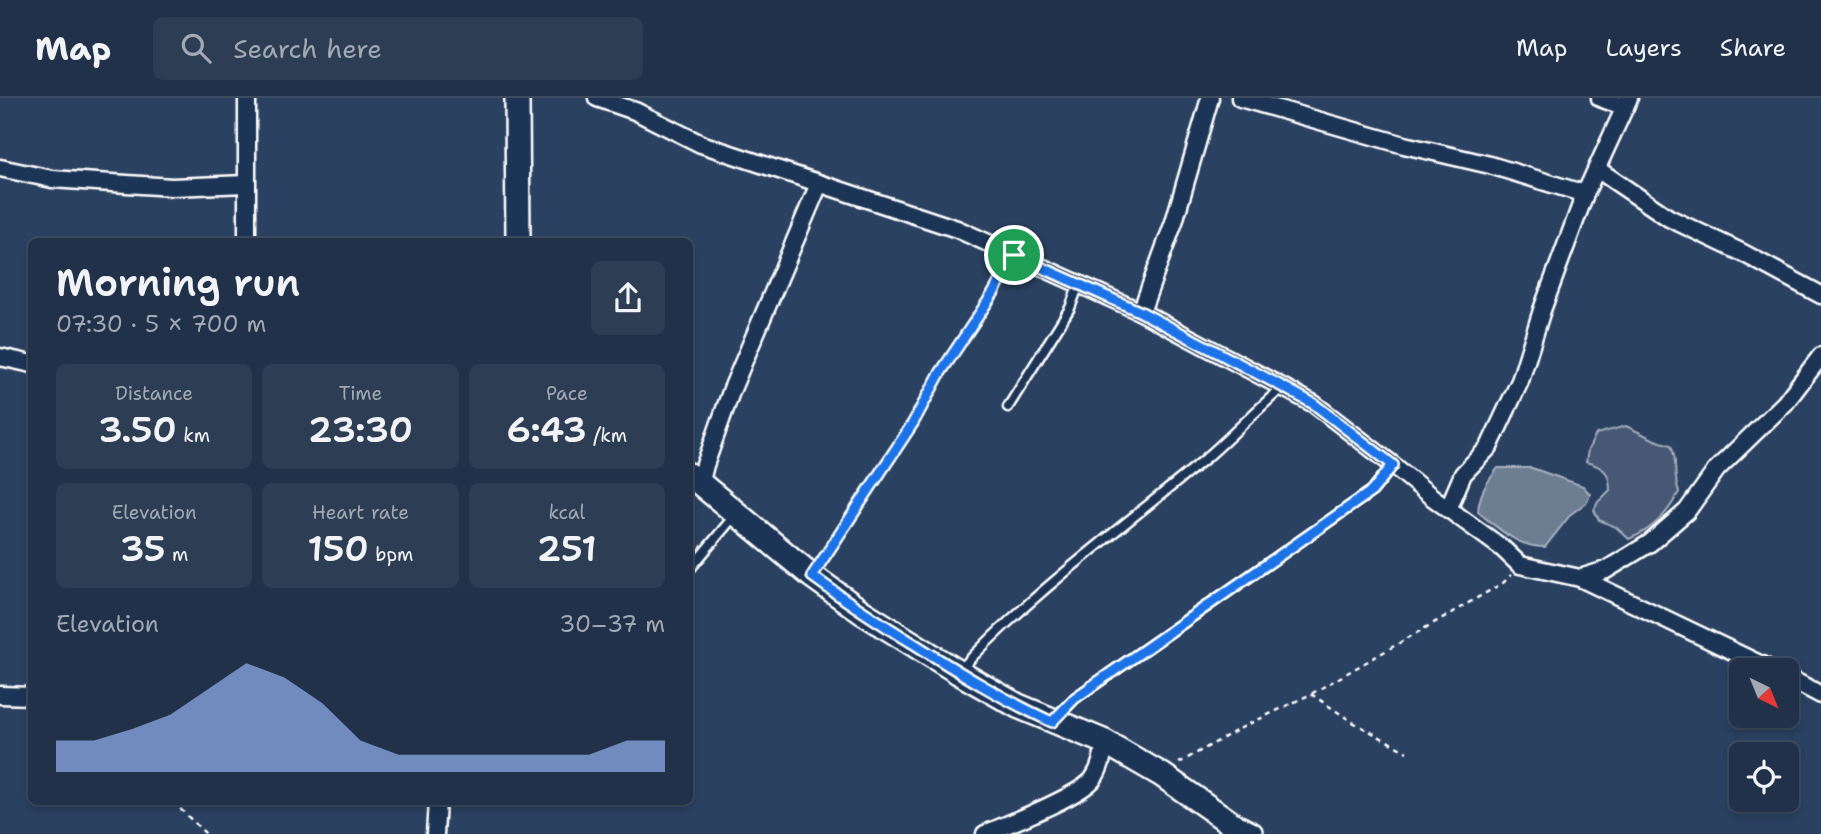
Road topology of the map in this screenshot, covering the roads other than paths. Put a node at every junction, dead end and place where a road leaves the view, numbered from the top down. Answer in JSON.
{"nodes":[{"id":1,"x":247,"y":98,"type":"edge"},
{"id":2,"x":517,"y":98,"type":"edge"},
{"id":3,"x":597,"y":98,"type":"edge"},
{"id":4,"x":1210,"y":98,"type":"edge"},
{"id":5,"x":1240,"y":98,"type":"edge"},
{"id":6,"x":1600,"y":98,"type":"edge"},
{"id":7,"x":1627,"y":103,"type":"edge"},
{"id":8,"x":0,"y":168,"type":"edge"},
{"id":9,"x":1597,"y":169,"type":"junction"},
{"id":10,"x":246,"y":184,"type":"junction"},
{"id":11,"x":820,"y":184,"type":"junction"},
{"id":12,"x":1585,"y":194,"type":"junction"},
{"id":13,"x":247,"y":238,"type":"edge"},
{"id":14,"x":518,"y":238,"type":"edge"},
{"id":15,"x":1079,"y":284,"type":"junction"},
{"id":16,"x":1821,"y":295,"type":"edge"},
{"id":17,"x":1141,"y":312,"type":"junction"},
{"id":18,"x":1821,"y":356,"type":"edge"},
{"id":19,"x":0,"y":357,"type":"edge"},
{"id":20,"x":28,"y":363,"type":"edge"},
{"id":21,"x":1283,"y":387,"type":"junction"},
{"id":22,"x":1008,"y":407,"type":"dead end"},
{"id":23,"x":1393,"y":465,"type":"junction"},
{"id":24,"x":695,"y":480,"type":"edge"},
{"id":25,"x":1448,"y":509,"type":"junction"},
{"id":26,"x":735,"y":514,"type":"junction"},
{"id":27,"x":693,"y":565,"type":"edge"},
{"id":28,"x":1580,"y":578,"type":"junction"},
{"id":29,"x":1747,"y":658,"type":"edge"},
{"id":30,"x":958,"y":672,"type":"junction"},
{"id":31,"x":1799,"y":683,"type":"edge"},
{"id":32,"x":0,"y":695,"type":"edge"},
{"id":33,"x":1821,"y":695,"type":"edge"},
{"id":34,"x":28,"y":696,"type":"edge"},
{"id":35,"x":1052,"y":722,"type":"junction"},
{"id":36,"x":1105,"y":742,"type":"junction"},
{"id":37,"x":437,"y":805,"type":"edge"},
{"id":38,"x":435,"y":834,"type":"edge"},
{"id":39,"x":985,"y":834,"type":"edge"},
{"id":40,"x":1251,"y":834,"type":"edge"}],
"edges":[{"from":1,"to":10,"type":"street"},
{"from":2,"to":14,"type":"street"},
{"from":3,"to":11,"type":"street"},
{"from":4,"to":17,"type":"street"},
{"from":5,"to":12,"type":"street"},
{"from":6,"to":7,"type":"street"},
{"from":7,"to":9,"type":"street"},
{"from":8,"to":10,"type":"street"},
{"from":9,"to":12,"type":"street"},
{"from":9,"to":16,"type":"street"},
{"from":10,"to":13,"type":"street"},
{"from":11,"to":15,"type":"street"},
{"from":11,"to":24,"type":"street"},
{"from":12,"to":25,"type":"street"},
{"from":15,"to":17,"type":"street"},
{"from":15,"to":22,"type":"lane"},
{"from":17,"to":21,"type":"street"},
{"from":18,"to":28,"type":"street"},
{"from":19,"to":20,"type":"street"},
{"from":21,"to":23,"type":"street"},
{"from":21,"to":30,"type":"lane"},
{"from":23,"to":25,"type":"street"},
{"from":23,"to":35,"type":"lane"},
{"from":24,"to":26,"type":"street"},
{"from":25,"to":28,"type":"street"},
{"from":26,"to":27,"type":"lane"},
{"from":26,"to":30,"type":"street"},
{"from":28,"to":29,"type":"street"},
{"from":30,"to":35,"type":"street"},
{"from":31,"to":33,"type":"street"},
{"from":32,"to":34,"type":"street"},
{"from":35,"to":36,"type":"street"},
{"from":36,"to":39,"type":"street"},
{"from":36,"to":40,"type":"street"},
{"from":37,"to":38,"type":"street"}]}
